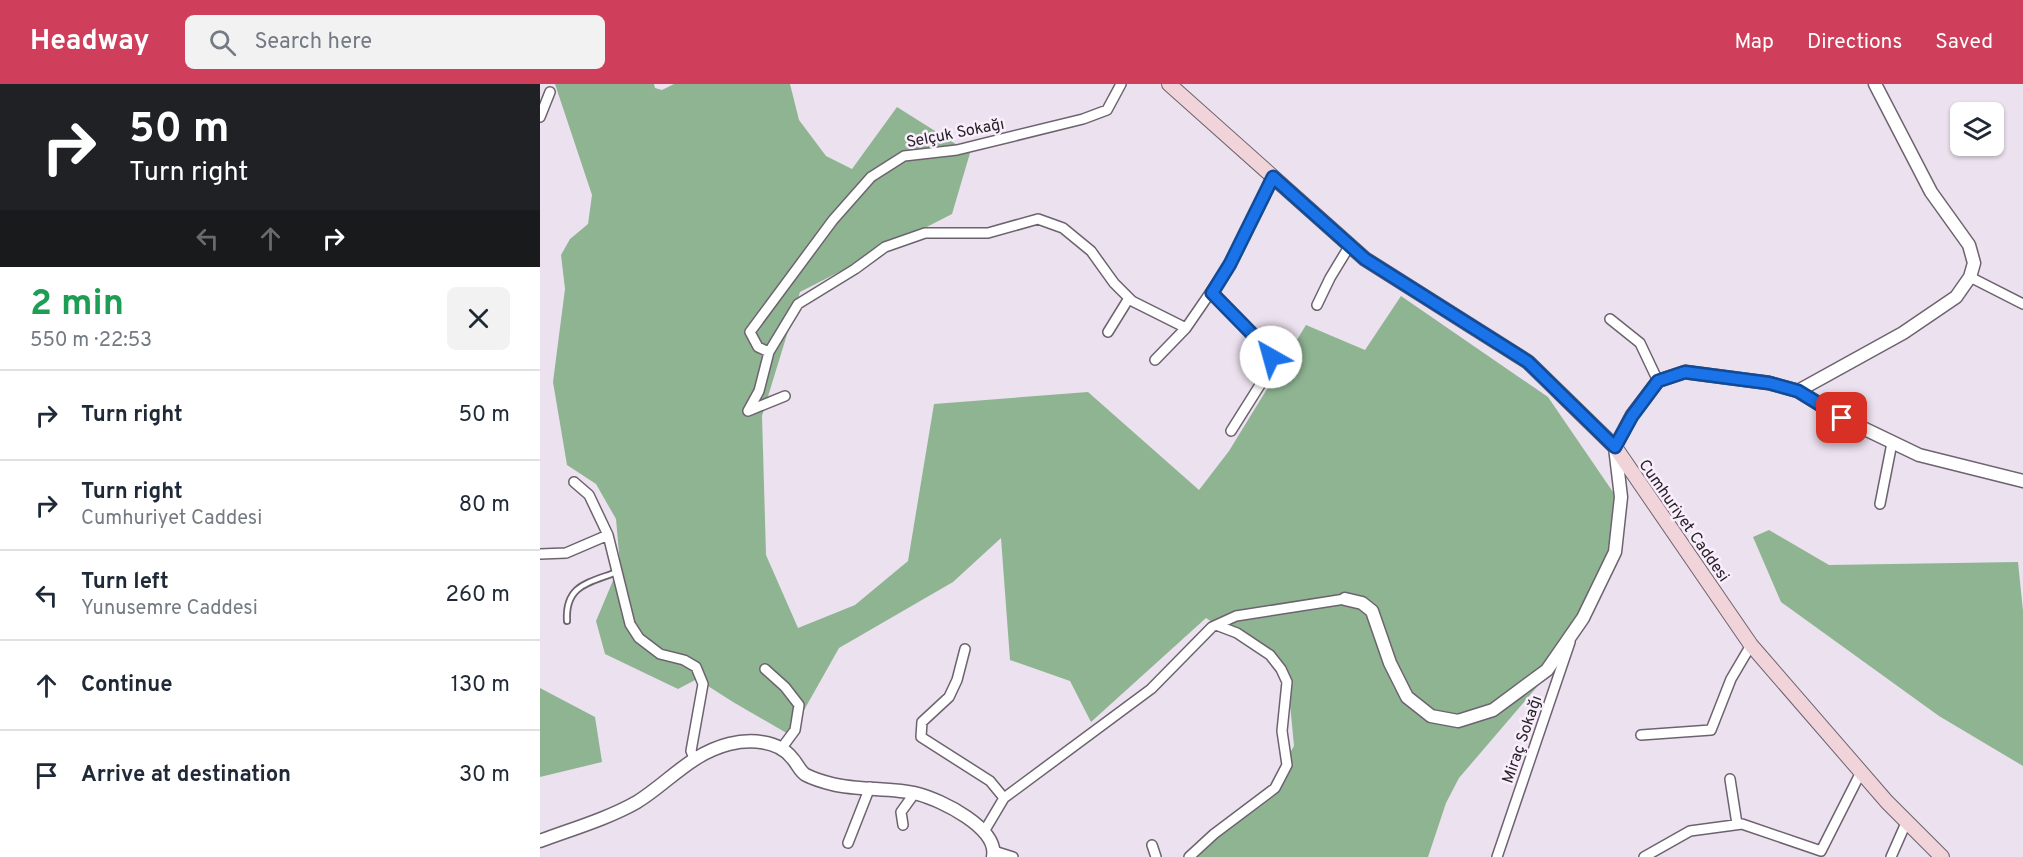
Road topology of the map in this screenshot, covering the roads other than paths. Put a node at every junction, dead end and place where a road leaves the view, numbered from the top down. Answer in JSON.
{"nodes":[{"id":1,"x":1120,"y":84,"type":"edge"},
{"id":2,"x":1169,"y":84,"type":"edge"},
{"id":3,"x":1875,"y":84,"type":"edge"},
{"id":4,"x":550,"y":92,"type":"dead end"},
{"id":5,"x":540,"y":117,"type":"edge"},
{"id":6,"x":1273,"y":177,"type":"junction"},
{"id":7,"x":1350,"y":245,"type":"junction"},
{"id":8,"x":1970,"y":278,"type":"junction"},
{"id":9,"x":1212,"y":293,"type":"junction"},
{"id":10,"x":1129,"y":298,"type":"junction"},
{"id":11,"x":2023,"y":304,"type":"edge"},
{"id":12,"x":1317,"y":305,"type":"dead end"},
{"id":13,"x":1610,"y":319,"type":"dead end"},
{"id":14,"x":1186,"y":328,"type":"junction"},
{"id":15,"x":1108,"y":332,"type":"dead end"},
{"id":16,"x":769,"y":352,"type":"junction"},
{"id":17,"x":1155,"y":360,"type":"dead end"},
{"id":18,"x":1658,"y":381,"type":"junction"},
{"id":19,"x":1798,"y":391,"type":"junction"},
{"id":20,"x":785,"y":396,"type":"dead end"},
{"id":21,"x":1231,"y":431,"type":"dead end"},
{"id":22,"x":1892,"y":443,"type":"junction"},
{"id":23,"x":1615,"y":447,"type":"junction"},
{"id":24,"x":2023,"y":481,"type":"edge"},
{"id":25,"x":574,"y":482,"type":"dead end"},
{"id":26,"x":1880,"y":504,"type":"dead end"},
{"id":27,"x":608,"y":535,"type":"junction"},
{"id":28,"x":540,"y":554,"type":"edge"},
{"id":29,"x":617,"y":572,"type":"junction"},
{"id":30,"x":1345,"y":599,"type":"joint"},
{"id":31,"x":567,"y":621,"type":"dead end"},
{"id":32,"x":1216,"y":625,"type":"junction"},
{"id":33,"x":1574,"y":632,"type":"junction"},
{"id":34,"x":1751,"y":645,"type":"junction"},
{"id":35,"x":965,"y":649,"type":"dead end"},
{"id":36,"x":765,"y":669,"type":"dead end"},
{"id":37,"x":1641,"y":735,"type":"dead end"},
{"id":38,"x":781,"y":749,"type":"junction"},
{"id":39,"x":694,"y":758,"type":"junction"},
{"id":40,"x":1861,"y":772,"type":"junction"},
{"id":41,"x":1730,"y":779,"type":"dead end"},
{"id":42,"x":870,"y":788,"type":"junction"},
{"id":43,"x":914,"y":794,"type":"junction"},
{"id":44,"x":1004,"y":798,"type":"junction"},
{"id":45,"x":1906,"y":823,"type":"junction"},
{"id":46,"x":1737,"y":824,"type":"junction"},
{"id":47,"x":903,"y":825,"type":"dead end"},
{"id":48,"x":985,"y":830,"type":"junction"},
{"id":49,"x":540,"y":842,"type":"edge"},
{"id":50,"x":848,"y":843,"type":"dead end"},
{"id":51,"x":1152,"y":845,"type":"dead end"},
{"id":52,"x":994,"y":854,"type":"edge"},
{"id":53,"x":1013,"y":857,"type":"edge"},
{"id":54,"x":1156,"y":857,"type":"edge"},
{"id":55,"x":1189,"y":857,"type":"edge"},
{"id":56,"x":1497,"y":857,"type":"edge"},
{"id":57,"x":1644,"y":857,"type":"edge"},
{"id":58,"x":1891,"y":857,"type":"edge"},
{"id":59,"x":1942,"y":857,"type":"edge"}],
"edges":[{"from":1,"to":16,"type":"street","name":"Selçuk Sokağı"},
{"from":2,"to":6,"type":"main road","name":"Cumhuriyet Caddesi"},
{"from":3,"to":8,"type":"street"},
{"from":4,"to":5,"type":"street"},
{"from":6,"to":7,"type":"main road","name":"Cumhuriyet Caddesi"},
{"from":6,"to":9,"type":"street"},
{"from":7,"to":12,"type":"street"},
{"from":7,"to":23,"type":"main road","name":"Cumhuriyet Caddesi"},
{"from":8,"to":11,"type":"street"},
{"from":8,"to":19,"type":"street"},
{"from":9,"to":14,"type":"street"},
{"from":9,"to":21,"type":"street"},
{"from":10,"to":14,"type":"street"},
{"from":10,"to":15,"type":"street"},
{"from":10,"to":16,"type":"street"},
{"from":13,"to":18,"type":"street"},
{"from":14,"to":17,"type":"street"},
{"from":16,"to":20,"type":"street"},
{"from":18,"to":19,"type":"street"},
{"from":18,"to":23,"type":"street"},
{"from":19,"to":22,"type":"street"},
{"from":22,"to":24,"type":"street"},
{"from":22,"to":26,"type":"street"},
{"from":23,"to":33,"type":"street"},
{"from":23,"to":34,"type":"main road","name":"Cumhuriyet Caddesi"},
{"from":25,"to":27,"type":"street"},
{"from":27,"to":28,"type":"street"},
{"from":27,"to":29,"type":"street"},
{"from":29,"to":31,"type":"lane"},
{"from":29,"to":39,"type":"street"},
{"from":30,"to":32,"type":"street"},
{"from":30,"to":33,"type":"street"},
{"from":32,"to":44,"type":"street"},
{"from":32,"to":55,"type":"street"},
{"from":33,"to":56,"type":"street","name":"Miraç Sokağı"},
{"from":34,"to":37,"type":"street"},
{"from":34,"to":40,"type":"main road","name":"Cumhuriyet Caddesi"},
{"from":35,"to":44,"type":"street"},
{"from":36,"to":38,"type":"street"},
{"from":38,"to":39,"type":"street"},
{"from":38,"to":42,"type":"street"},
{"from":39,"to":49,"type":"street"},
{"from":40,"to":45,"type":"main road","name":"Cumhuriyet Caddesi"},
{"from":40,"to":46,"type":"street"},
{"from":41,"to":46,"type":"street"},
{"from":42,"to":43,"type":"street"},
{"from":42,"to":50,"type":"street"},
{"from":43,"to":47,"type":"street"},
{"from":43,"to":48,"type":"street"},
{"from":44,"to":48,"type":"street"},
{"from":45,"to":58,"type":"street"},
{"from":45,"to":59,"type":"main road","name":"Cumhuriyet Caddesi"},
{"from":46,"to":57,"type":"street"},
{"from":48,"to":52,"type":"street"},
{"from":51,"to":54,"type":"street"},
{"from":52,"to":53,"type":"street"}]}
